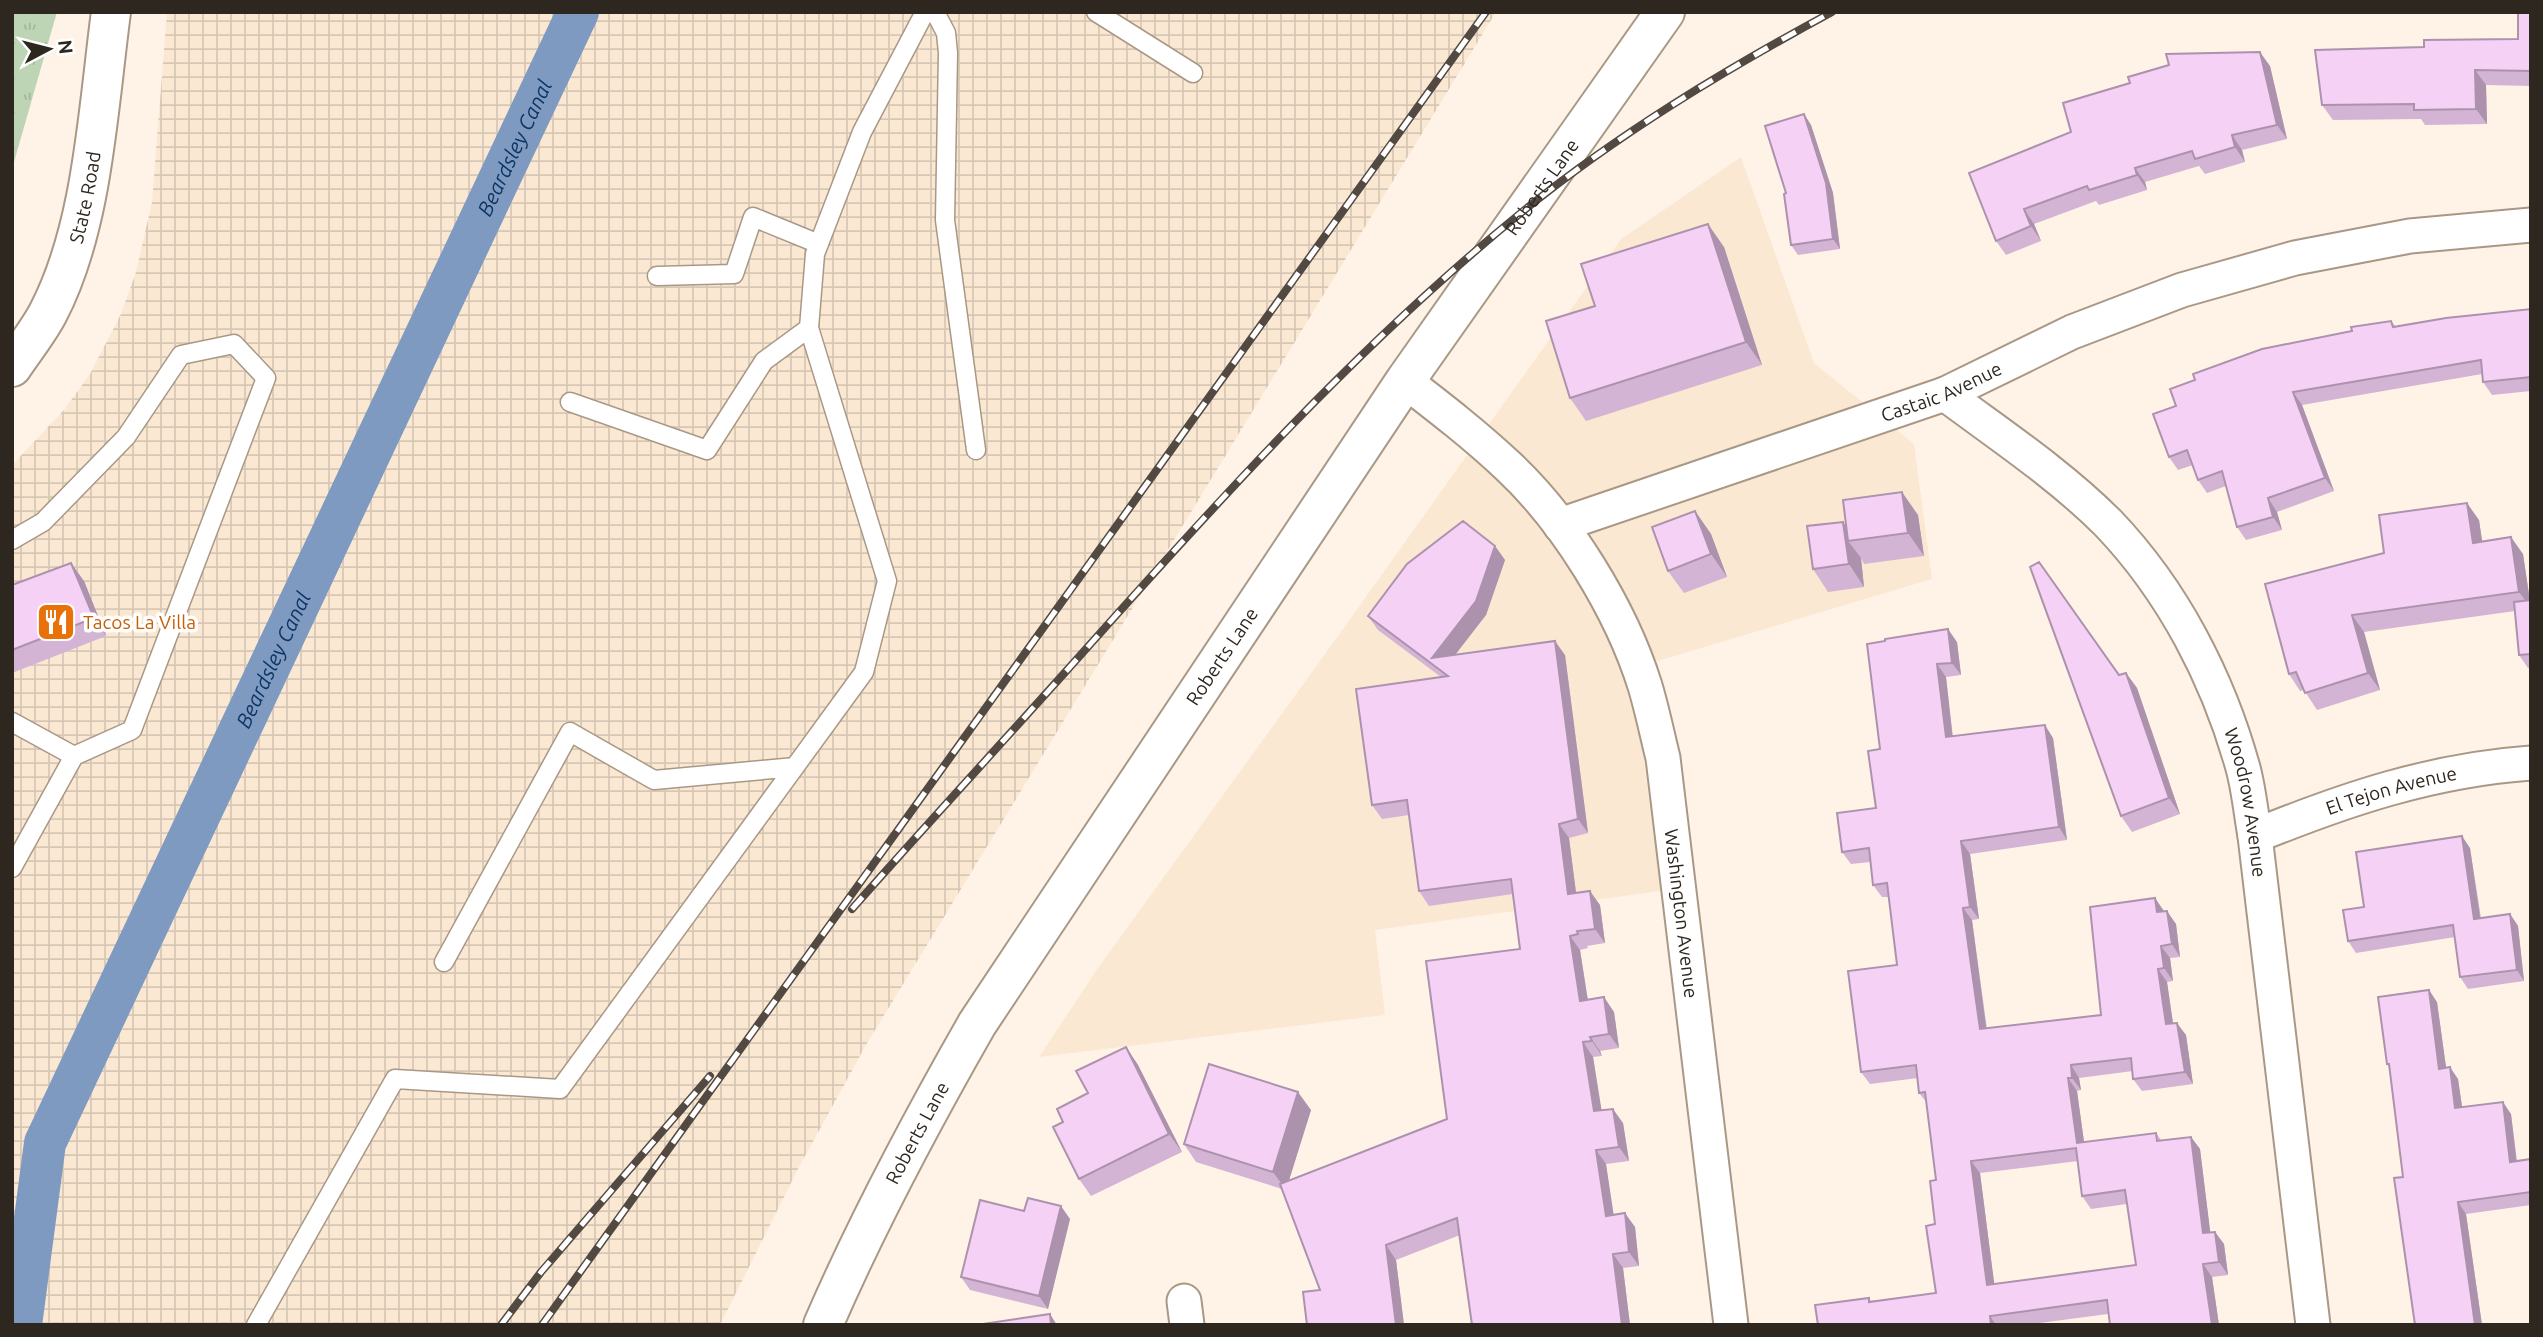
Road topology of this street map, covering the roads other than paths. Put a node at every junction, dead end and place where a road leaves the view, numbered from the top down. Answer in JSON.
{"nodes":[{"id":1,"x":111,"y":12,"type":"edge"},
{"id":2,"x":925,"y":12,"type":"edge"},
{"id":3,"x":935,"y":12,"type":"edge"},
{"id":4,"x":1096,"y":12,"type":"edge"},
{"id":5,"x":1665,"y":12,"type":"edge"},
{"id":6,"x":1193,"y":73,"type":"dead end"},
{"id":7,"x":2531,"y":225,"type":"edge"},
{"id":8,"x":819,"y":244,"type":"junction"},
{"id":9,"x":657,"y":276,"type":"dead end"},
{"id":10,"x":810,"y":328,"type":"junction"},
{"id":11,"x":12,"y":367,"type":"edge"},
{"id":12,"x":1405,"y":381,"type":"junction"},
{"id":13,"x":1945,"y":394,"type":"junction"},
{"id":14,"x":570,"y":402,"type":"dead end"},
{"id":15,"x":976,"y":450,"type":"dead end"},
{"id":16,"x":1560,"y":525,"type":"junction"},
{"id":17,"x":12,"y":540,"type":"edge"},
{"id":18,"x":12,"y":722,"type":"edge"},
{"id":19,"x":74,"y":756,"type":"junction"},
{"id":20,"x":2531,"y":763,"type":"edge"},
{"id":21,"x":795,"y":767,"type":"junction"},
{"id":22,"x":2255,"y":836,"type":"junction"},
{"id":23,"x":12,"y":868,"type":"edge"},
{"id":24,"x":444,"y":962,"type":"dead end"},
{"id":25,"x":256,"y":1325,"type":"edge"},
{"id":26,"x":823,"y":1325,"type":"edge"},
{"id":27,"x":1731,"y":1325,"type":"edge"},
{"id":28,"x":2313,"y":1325,"type":"edge"}],
"edges":[{"from":1,"to":11,"type":"street","name":"State Road"},
{"from":2,"to":8,"type":"lane"},
{"from":3,"to":15,"type":"lane"},
{"from":4,"to":6,"type":"lane"},
{"from":5,"to":12,"type":"street","name":"Roberts Lane"},
{"from":7,"to":13,"type":"street","name":"Castaic Avenue"},
{"from":8,"to":9,"type":"lane"},
{"from":8,"to":10,"type":"lane"},
{"from":10,"to":14,"type":"lane"},
{"from":10,"to":21,"type":"lane"},
{"from":12,"to":16,"type":"street"},
{"from":12,"to":26,"type":"street","name":"Roberts Lane"},
{"from":13,"to":16,"type":"street","name":"Castaic Avenue"},
{"from":13,"to":22,"type":"street","name":"Woodrow Avenue"},
{"from":16,"to":27,"type":"street","name":"Washington Avenue"},
{"from":17,"to":19,"type":"lane"},
{"from":18,"to":19,"type":"lane"},
{"from":19,"to":23,"type":"lane"},
{"from":20,"to":22,"type":"street","name":"El Tejon Avenue"},
{"from":21,"to":24,"type":"lane"},
{"from":21,"to":25,"type":"lane"},
{"from":22,"to":28,"type":"street","name":"Woodrow Avenue"}]}
